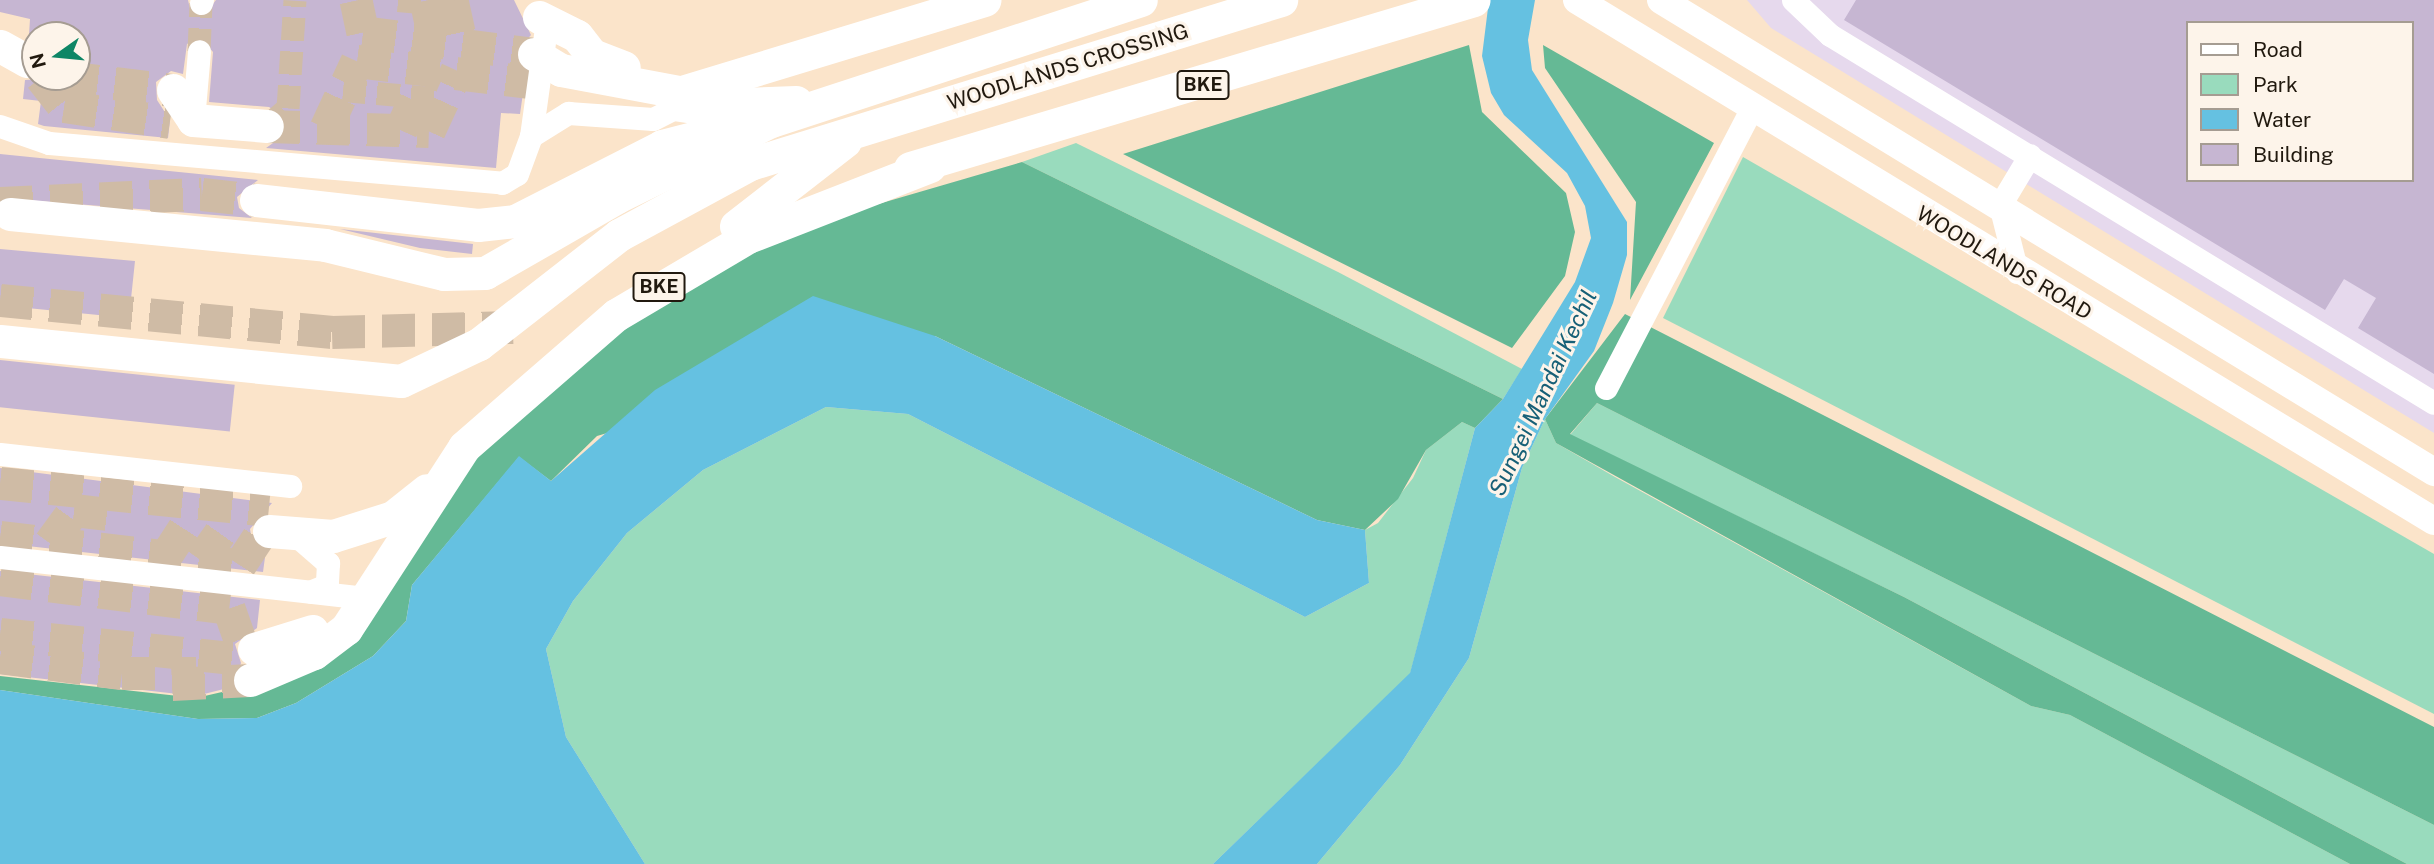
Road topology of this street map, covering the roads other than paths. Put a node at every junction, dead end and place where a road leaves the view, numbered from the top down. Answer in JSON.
{"nodes":[{"id":1,"x":984,"y":0,"type":"edge"},
{"id":2,"x":1141,"y":0,"type":"edge"},
{"id":3,"x":1281,"y":0,"type":"edge"},
{"id":4,"x":1474,"y":0,"type":"edge"},
{"id":5,"x":1577,"y":0,"type":"edge"},
{"id":6,"x":1793,"y":0,"type":"edge"},
{"id":7,"x":1670,"y":1,"type":"edge"},
{"id":8,"x":537,"y":12,"type":"edge"},
{"id":9,"x":198,"y":51,"type":"tunnel mouth"},
{"id":10,"x":537,"y":70,"type":"junction"},
{"id":11,"x":641,"y":84,"type":"junction"},
{"id":12,"x":682,"y":92,"type":"junction"},
{"id":13,"x":840,"y":94,"type":"junction"},
{"id":14,"x":1751,"y":109,"type":"junction"},
{"id":15,"x":179,"y":111,"type":"joint"},
{"id":16,"x":771,"y":121,"type":"junction"},
{"id":17,"x":0,"y":126,"type":"edge"},
{"id":18,"x":267,"y":126,"type":"dead end"},
{"id":19,"x":855,"y":133,"type":"junction"},
{"id":20,"x":531,"y":136,"type":"junction"},
{"id":21,"x":2030,"y":155,"type":"junction"},
{"id":22,"x":775,"y":156,"type":"junction"},
{"id":23,"x":886,"y":180,"type":"junction"},
{"id":24,"x":256,"y":200,"type":"tunnel mouth"},
{"id":25,"x":2000,"y":205,"type":"junction"},
{"id":26,"x":10,"y":214,"type":"dead end"},
{"id":27,"x":751,"y":219,"type":"junction"},
{"id":28,"x":2017,"y":272,"type":"junction"},
{"id":29,"x":522,"y":325,"type":"tunnel mouth"},
{"id":30,"x":0,"y":341,"type":"edge"},
{"id":31,"x":1606,"y":388,"type":"dead end"},
{"id":32,"x":2434,"y":403,"type":"edge"},
{"id":33,"x":464,"y":447,"type":"junction"},
{"id":34,"x":0,"y":454,"type":"edge"},
{"id":35,"x":2434,"y":472,"type":"edge"},
{"id":36,"x":423,"y":496,"type":"junction"},
{"id":37,"x":281,"y":516,"type":"junction"},
{"id":38,"x":2434,"y":521,"type":"edge"},
{"id":39,"x":0,"y":558,"type":"edge"},
{"id":40,"x":307,"y":592,"type":"junction"},
{"id":41,"x":359,"y":597,"type":"junction"}],
"edges":[{"from":1,"to":12,"type":"highway"},
{"from":2,"to":13,"type":"highway","name":"WOODLANDS CROSSING"},
{"from":3,"to":19,"type":"highway","name":"WOODLANDS CROSSING"},
{"from":4,"to":23,"type":"highway","number":"BKE"},
{"from":5,"to":14,"type":"main road","name":"WOODLANDS ROAD"},
{"from":6,"to":21,"type":"lane"},
{"from":7,"to":25,"type":"main road"},
{"from":8,"to":10,"type":"lane"},
{"from":8,"to":11,"type":"highway"},
{"from":9,"to":15,"type":"lane"},
{"from":10,"to":11,"type":"highway","name":"WOODLANDS CROSSING"},
{"from":10,"to":20,"type":"lane"},
{"from":11,"to":12,"type":"highway","name":"WOODLANDS CROSSING"},
{"from":12,"to":13,"type":"highway","name":"WOODLANDS CROSSING"},
{"from":13,"to":16,"type":"highway","name":"WOODLANDS CROSSING"},
{"from":14,"to":28,"type":"main road","name":"WOODLANDS ROAD"},
{"from":14,"to":31,"type":"lane"},
{"from":15,"to":18,"type":"highway"},
{"from":16,"to":20,"type":"lane"},
{"from":16,"to":24,"type":"highway","name":"WOODLANDS CROSSING"},
{"from":16,"to":26,"type":"highway","name":"WOODLANDS CROSSING"},
{"from":17,"to":20,"type":"lane"},
{"from":19,"to":22,"type":"highway","name":"WOODLANDS CROSSING"},
{"from":19,"to":27,"type":"highway","name":"WOODLANDS CROSSING"},
{"from":21,"to":25,"type":"lane"},
{"from":21,"to":32,"type":"lane"},
{"from":22,"to":29,"type":"highway","name":"WOODLANDS CROSSING"},
{"from":22,"to":30,"type":"highway"},
{"from":23,"to":27,"type":"highway","number":"BKE"},
{"from":23,"to":33,"type":"highway","number":"BKE"},
{"from":25,"to":28,"type":"lane"},
{"from":25,"to":35,"type":"main road"},
{"from":27,"to":33,"type":"highway","name":"WOODLANDS CROSSING"},
{"from":28,"to":38,"type":"main road","name":"WOODLANDS ROAD"},
{"from":33,"to":36,"type":"highway","name":"WOODLANDS CROSSING"},
{"from":33,"to":41,"type":"highway","name":"WOODLANDS CROSSING"},
{"from":34,"to":37,"type":"lane"},
{"from":36,"to":37,"type":"highway","name":"WOODLANDS CROSSING"},
{"from":36,"to":41,"type":"highway","name":"WOODLANDS CROSSING"},
{"from":37,"to":40,"type":"lane"},
{"from":39,"to":40,"type":"lane"},
{"from":40,"to":41,"type":"lane"}]}
